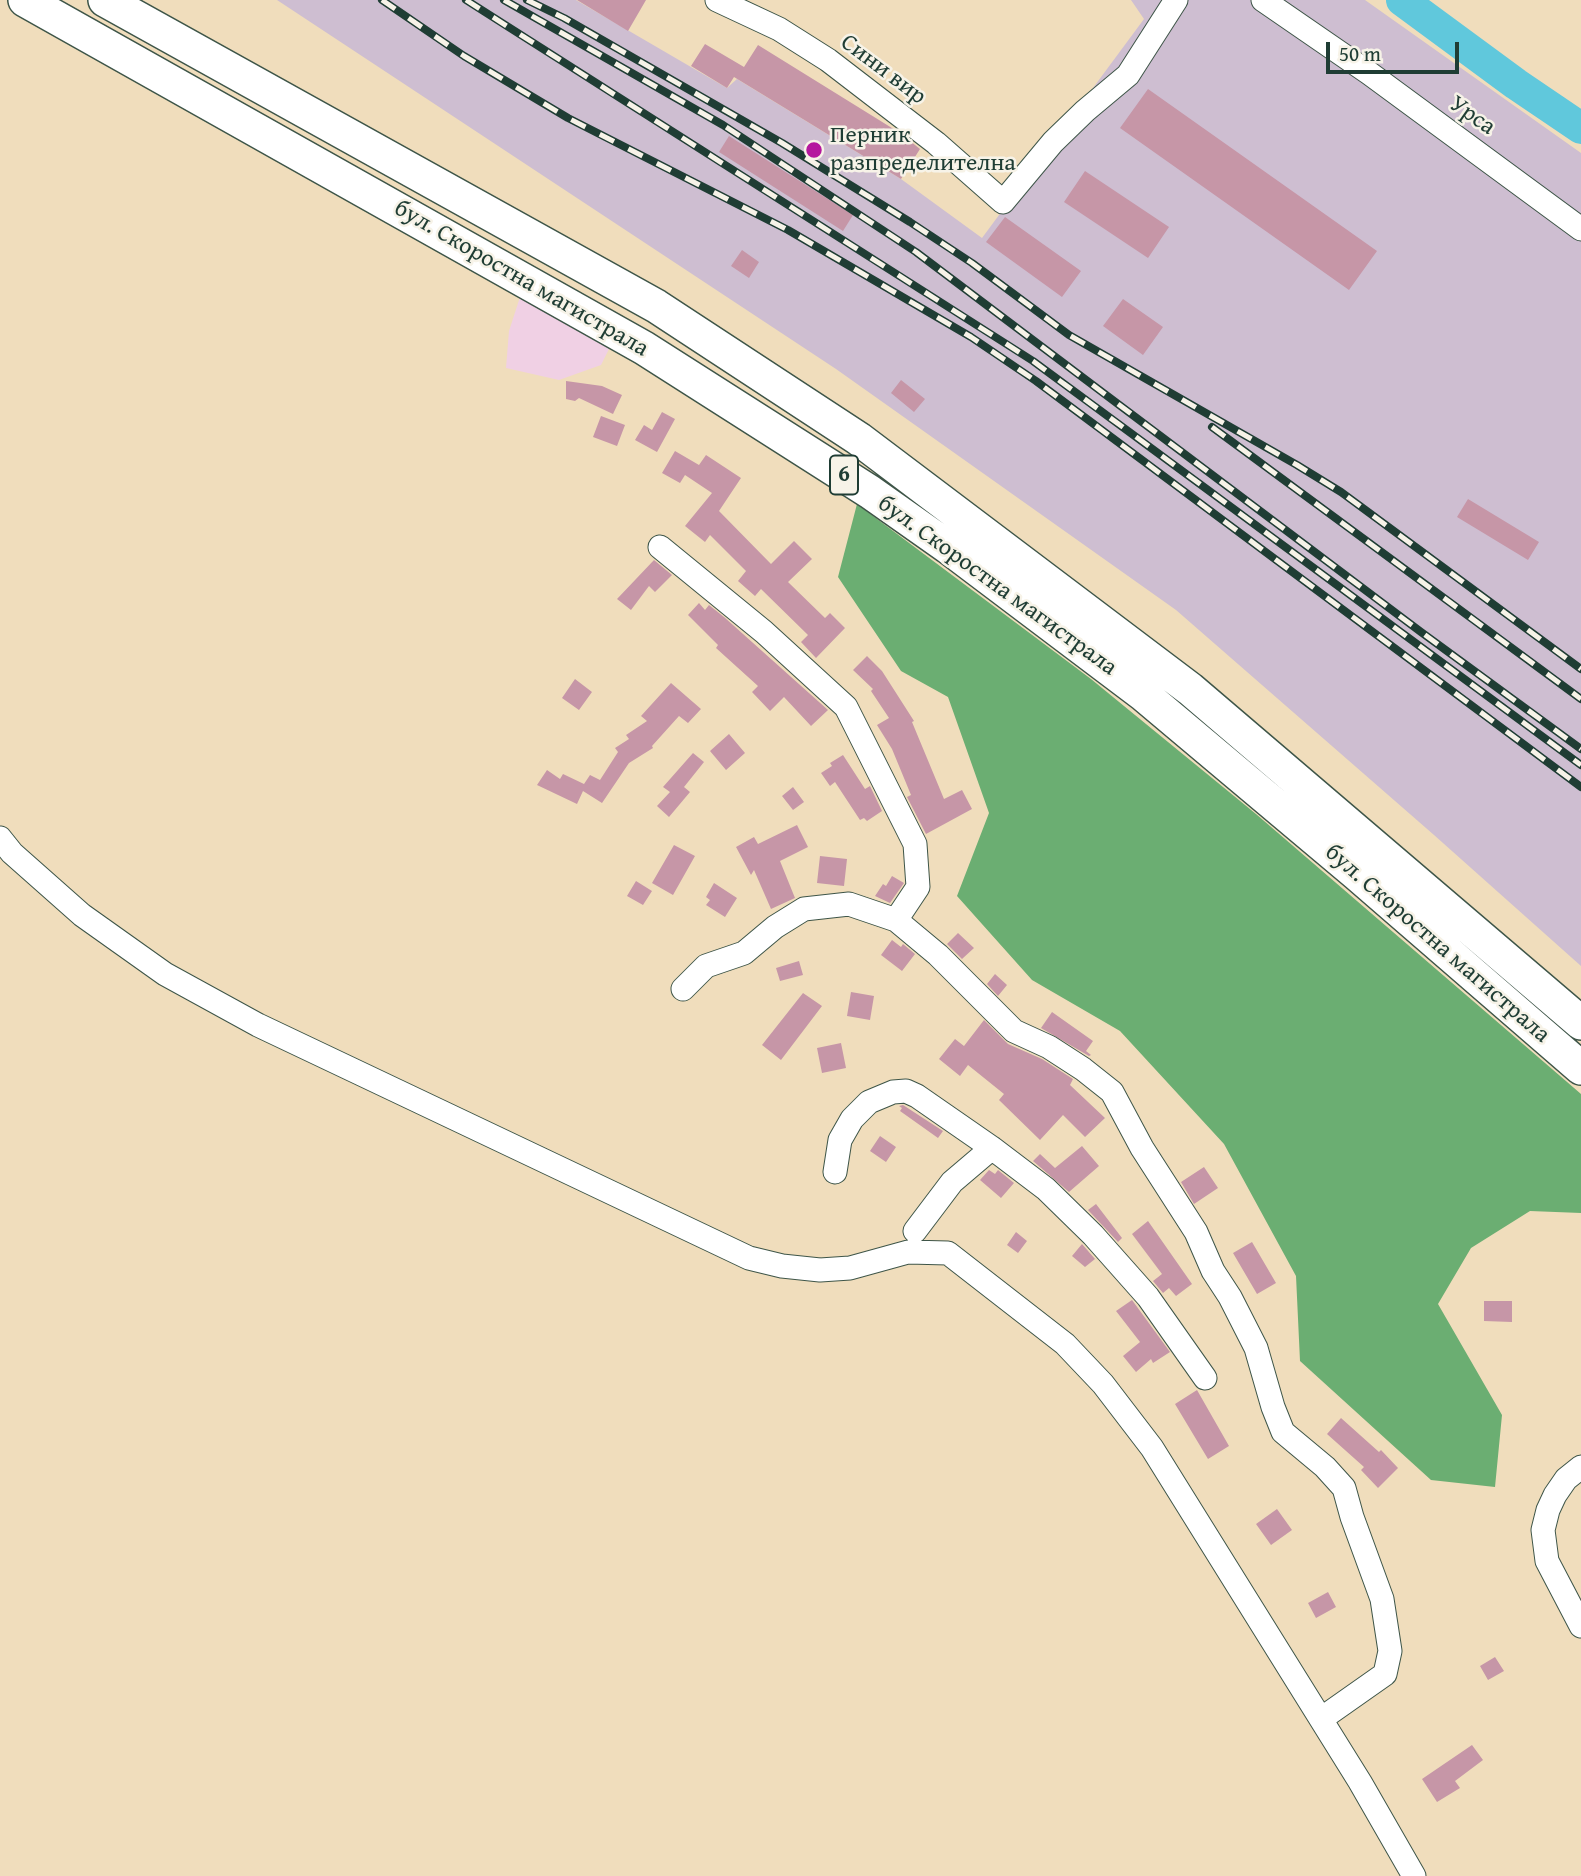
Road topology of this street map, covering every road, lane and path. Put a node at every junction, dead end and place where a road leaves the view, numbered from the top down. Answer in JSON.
{"nodes":[{"id":1,"x":26,"y":0,"type":"edge"},
{"id":2,"x":104,"y":0,"type":"edge"},
{"id":3,"x":718,"y":0,"type":"edge"},
{"id":4,"x":1176,"y":0,"type":"edge"},
{"id":5,"x":1263,"y":0,"type":"edge"},
{"id":6,"x":1581,"y":229,"type":"edge"},
{"id":7,"x":660,"y":547,"type":"dead end"},
{"id":8,"x":0,"y":838,"type":"edge"},
{"id":9,"x":896,"y":920,"type":"junction"},
{"id":10,"x":683,"y":989,"type":"dead end"},
{"id":11,"x":1581,"y":1023,"type":"edge"},
{"id":12,"x":1581,"y":1068,"type":"edge"},
{"id":13,"x":992,"y":1148,"type":"junction"},
{"id":14,"x":835,"y":1172,"type":"dead end"},
{"id":15,"x":915,"y":1231,"type":"dead end"},
{"id":16,"x":1205,"y":1378,"type":"dead end"},
{"id":17,"x":1581,"y":1466,"type":"edge"},
{"id":18,"x":1581,"y":1626,"type":"edge"},
{"id":19,"x":1321,"y":1719,"type":"junction"},
{"id":20,"x":1414,"y":1876,"type":"edge"}],
"edges":[{"from":1,"to":12,"type":"highway","name":"бул. Скоростна магистрала","number":"6"},
{"from":2,"to":11,"type":"highway","name":"бул. Скоростна магистрала","number":"6"},
{"from":3,"to":4,"type":"street","name":"Сини вир"},
{"from":5,"to":6,"type":"street","name":"Урса"},
{"from":7,"to":9,"type":"street"},
{"from":8,"to":19,"type":"street"},
{"from":9,"to":10,"type":"street"},
{"from":9,"to":19,"type":"street"},
{"from":13,"to":14,"type":"street"},
{"from":13,"to":15,"type":"street"},
{"from":13,"to":16,"type":"street"},
{"from":17,"to":18,"type":"street"},
{"from":19,"to":20,"type":"street"}]}
